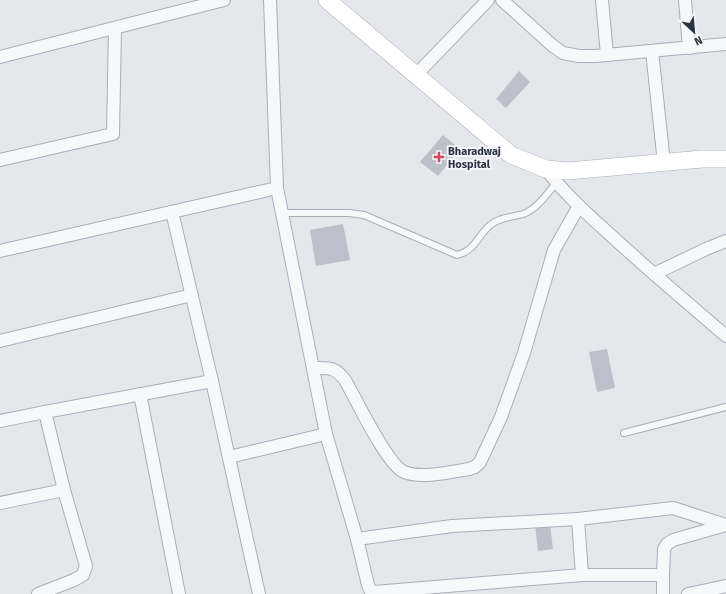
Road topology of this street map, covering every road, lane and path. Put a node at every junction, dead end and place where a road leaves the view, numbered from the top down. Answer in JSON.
{"nodes":[{"id":1,"x":224,"y":0,"type":"edge"},
{"id":2,"x":270,"y":0,"type":"edge"},
{"id":3,"x":327,"y":0,"type":"edge"},
{"id":4,"x":488,"y":0,"type":"edge"},
{"id":5,"x":502,"y":0,"type":"edge"},
{"id":6,"x":602,"y":0,"type":"edge"},
{"id":7,"x":685,"y":0,"type":"edge"},
{"id":8,"x":115,"y":28,"type":"junction"},
{"id":9,"x":726,"y":44,"type":"edge"},
{"id":10,"x":689,"y":48,"type":"junction"},
{"id":11,"x":652,"y":51,"type":"junction"},
{"id":12,"x":608,"y":55,"type":"junction"},
{"id":13,"x":0,"y":56,"type":"edge"},
{"id":14,"x":416,"y":75,"type":"junction"},
{"id":15,"x":726,"y":159,"type":"edge"},
{"id":16,"x":0,"y":160,"type":"edge"},
{"id":17,"x":664,"y":163,"type":"junction"},
{"id":18,"x":546,"y":169,"type":"junction"},
{"id":19,"x":556,"y":183,"type":"junction"},
{"id":20,"x":277,"y":188,"type":"junction"},
{"id":21,"x":579,"y":206,"type":"junction"},
{"id":22,"x":172,"y":212,"type":"junction"},
{"id":23,"x":282,"y":213,"type":"junction"},
{"id":24,"x":726,"y":241,"type":"edge"},
{"id":25,"x":0,"y":251,"type":"edge"},
{"id":26,"x":654,"y":274,"type":"junction"},
{"id":27,"x":192,"y":294,"type":"junction"},
{"id":28,"x":726,"y":336,"type":"edge"},
{"id":29,"x":0,"y":341,"type":"edge"},
{"id":30,"x":313,"y":368,"type":"junction"},
{"id":31,"x":212,"y":381,"type":"junction"},
{"id":32,"x":140,"y":394,"type":"junction"},
{"id":33,"x":726,"y":407,"type":"edge"},
{"id":34,"x":46,"y":412,"type":"junction"},
{"id":35,"x":0,"y":421,"type":"edge"},
{"id":36,"x":624,"y":433,"type":"dead end"},
{"id":37,"x":326,"y":434,"type":"junction"},
{"id":38,"x":229,"y":456,"type":"junction"},
{"id":39,"x":64,"y":490,"type":"junction"},
{"id":40,"x":0,"y":503,"type":"edge"},
{"id":41,"x":578,"y":519,"type":"junction"},
{"id":42,"x":726,"y":525,"type":"edge"},
{"id":43,"x":357,"y":539,"type":"junction"},
{"id":44,"x":582,"y":575,"type":"junction"},
{"id":45,"x":663,"y":575,"type":"junction"},
{"id":46,"x":726,"y":586,"type":"edge"},
{"id":47,"x":374,"y":593,"type":"edge"},
{"id":48,"x":38,"y":594,"type":"edge"},
{"id":49,"x":178,"y":594,"type":"edge"},
{"id":50,"x":259,"y":594,"type":"edge"},
{"id":51,"x":663,"y":594,"type":"edge"},
{"id":52,"x":688,"y":594,"type":"edge"}],
"edges":[{"from":1,"to":8,"type":"street"},
{"from":2,"to":20,"type":"street"},
{"from":3,"to":14,"type":"street"},
{"from":4,"to":14,"type":"street"},
{"from":5,"to":12,"type":"street"},
{"from":6,"to":12,"type":"street"},
{"from":7,"to":10,"type":"street"},
{"from":8,"to":13,"type":"street"},
{"from":8,"to":16,"type":"street"},
{"from":9,"to":10,"type":"street"},
{"from":10,"to":11,"type":"street"},
{"from":11,"to":12,"type":"street"},
{"from":11,"to":17,"type":"street"},
{"from":14,"to":18,"type":"street"},
{"from":15,"to":17,"type":"street"},
{"from":17,"to":18,"type":"street"},
{"from":18,"to":19,"type":"street"},
{"from":19,"to":21,"type":"street"},
{"from":19,"to":23,"type":"lane"},
{"from":20,"to":22,"type":"street"},
{"from":20,"to":23,"type":"street"},
{"from":21,"to":26,"type":"street"},
{"from":21,"to":30,"type":"street"},
{"from":22,"to":25,"type":"street"},
{"from":22,"to":27,"type":"street"},
{"from":23,"to":30,"type":"street"},
{"from":24,"to":26,"type":"street"},
{"from":26,"to":28,"type":"street"},
{"from":27,"to":29,"type":"street"},
{"from":27,"to":31,"type":"street"},
{"from":30,"to":37,"type":"street"},
{"from":31,"to":32,"type":"street"},
{"from":31,"to":38,"type":"street"},
{"from":32,"to":34,"type":"street"},
{"from":32,"to":49,"type":"street"},
{"from":33,"to":36,"type":"lane"},
{"from":34,"to":35,"type":"street"},
{"from":34,"to":39,"type":"street"},
{"from":37,"to":38,"type":"street"},
{"from":37,"to":43,"type":"street"},
{"from":38,"to":50,"type":"street"},
{"from":39,"to":40,"type":"street"},
{"from":39,"to":48,"type":"street"},
{"from":41,"to":42,"type":"street"},
{"from":41,"to":43,"type":"street"},
{"from":41,"to":44,"type":"street"},
{"from":42,"to":45,"type":"street"},
{"from":43,"to":47,"type":"street"},
{"from":44,"to":45,"type":"street"},
{"from":44,"to":47,"type":"street"},
{"from":45,"to":51,"type":"street"},
{"from":46,"to":52,"type":"street"}]}
